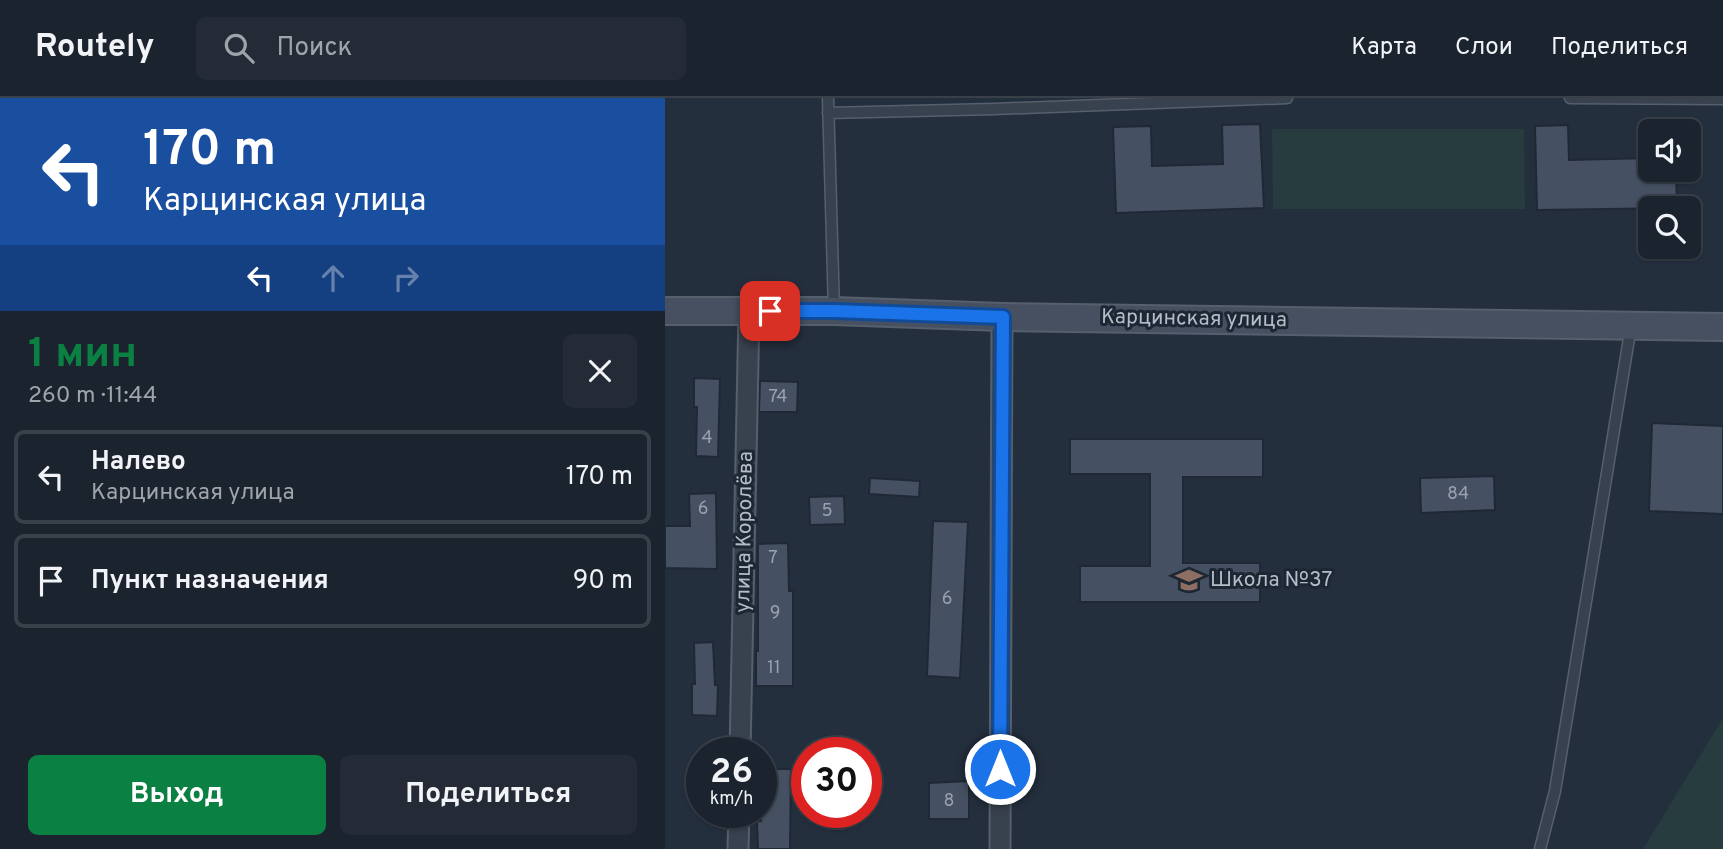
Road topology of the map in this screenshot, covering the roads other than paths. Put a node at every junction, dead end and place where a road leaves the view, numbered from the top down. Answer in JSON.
{"nodes":[{"id":1,"x":828,"y":98,"type":"edge"},
{"id":2,"x":1287,"y":98,"type":"edge"},
{"id":3,"x":1570,"y":98,"type":"edge"},
{"id":4,"x":1226,"y":99,"type":"edge"},
{"id":5,"x":1723,"y":99,"type":"edge"},
{"id":6,"x":828,"y":113,"type":"junction"},
{"id":7,"x":665,"y":311,"type":"edge"},
{"id":8,"x":749,"y":311,"type":"junction"},
{"id":9,"x":834,"y":311,"type":"junction"},
{"id":10,"x":1003,"y":317,"type":"junction"},
{"id":11,"x":1631,"y":325,"type":"junction"},
{"id":12,"x":1723,"y":327,"type":"edge"},
{"id":13,"x":740,"y":737,"type":"edge"},
{"id":14,"x":739,"y":828,"type":"edge"},
{"id":15,"x":739,"y":849,"type":"edge"},
{"id":16,"x":1000,"y":849,"type":"edge"},
{"id":17,"x":1540,"y":849,"type":"edge"}],
"edges":[{"from":1,"to":6,"type":"lane"},
{"from":2,"to":4,"type":"lane"},
{"from":3,"to":5,"type":"lane"},
{"from":4,"to":6,"type":"lane"},
{"from":6,"to":9,"type":"lane"},
{"from":7,"to":8,"type":"main road","name":"Карцинская улица"},
{"from":8,"to":9,"type":"main road","name":"Карцинская улица"},
{"from":8,"to":13,"type":"street","name":"улица Королёва"},
{"from":9,"to":10,"type":"main road","name":"Карцинская улица"},
{"from":10,"to":11,"type":"main road","name":"Карцинская улица"},
{"from":10,"to":16,"type":"street"},
{"from":11,"to":12,"type":"main road","name":"Карцинская улица"},
{"from":11,"to":17,"type":"lane"},
{"from":14,"to":15,"type":"street"}]}
